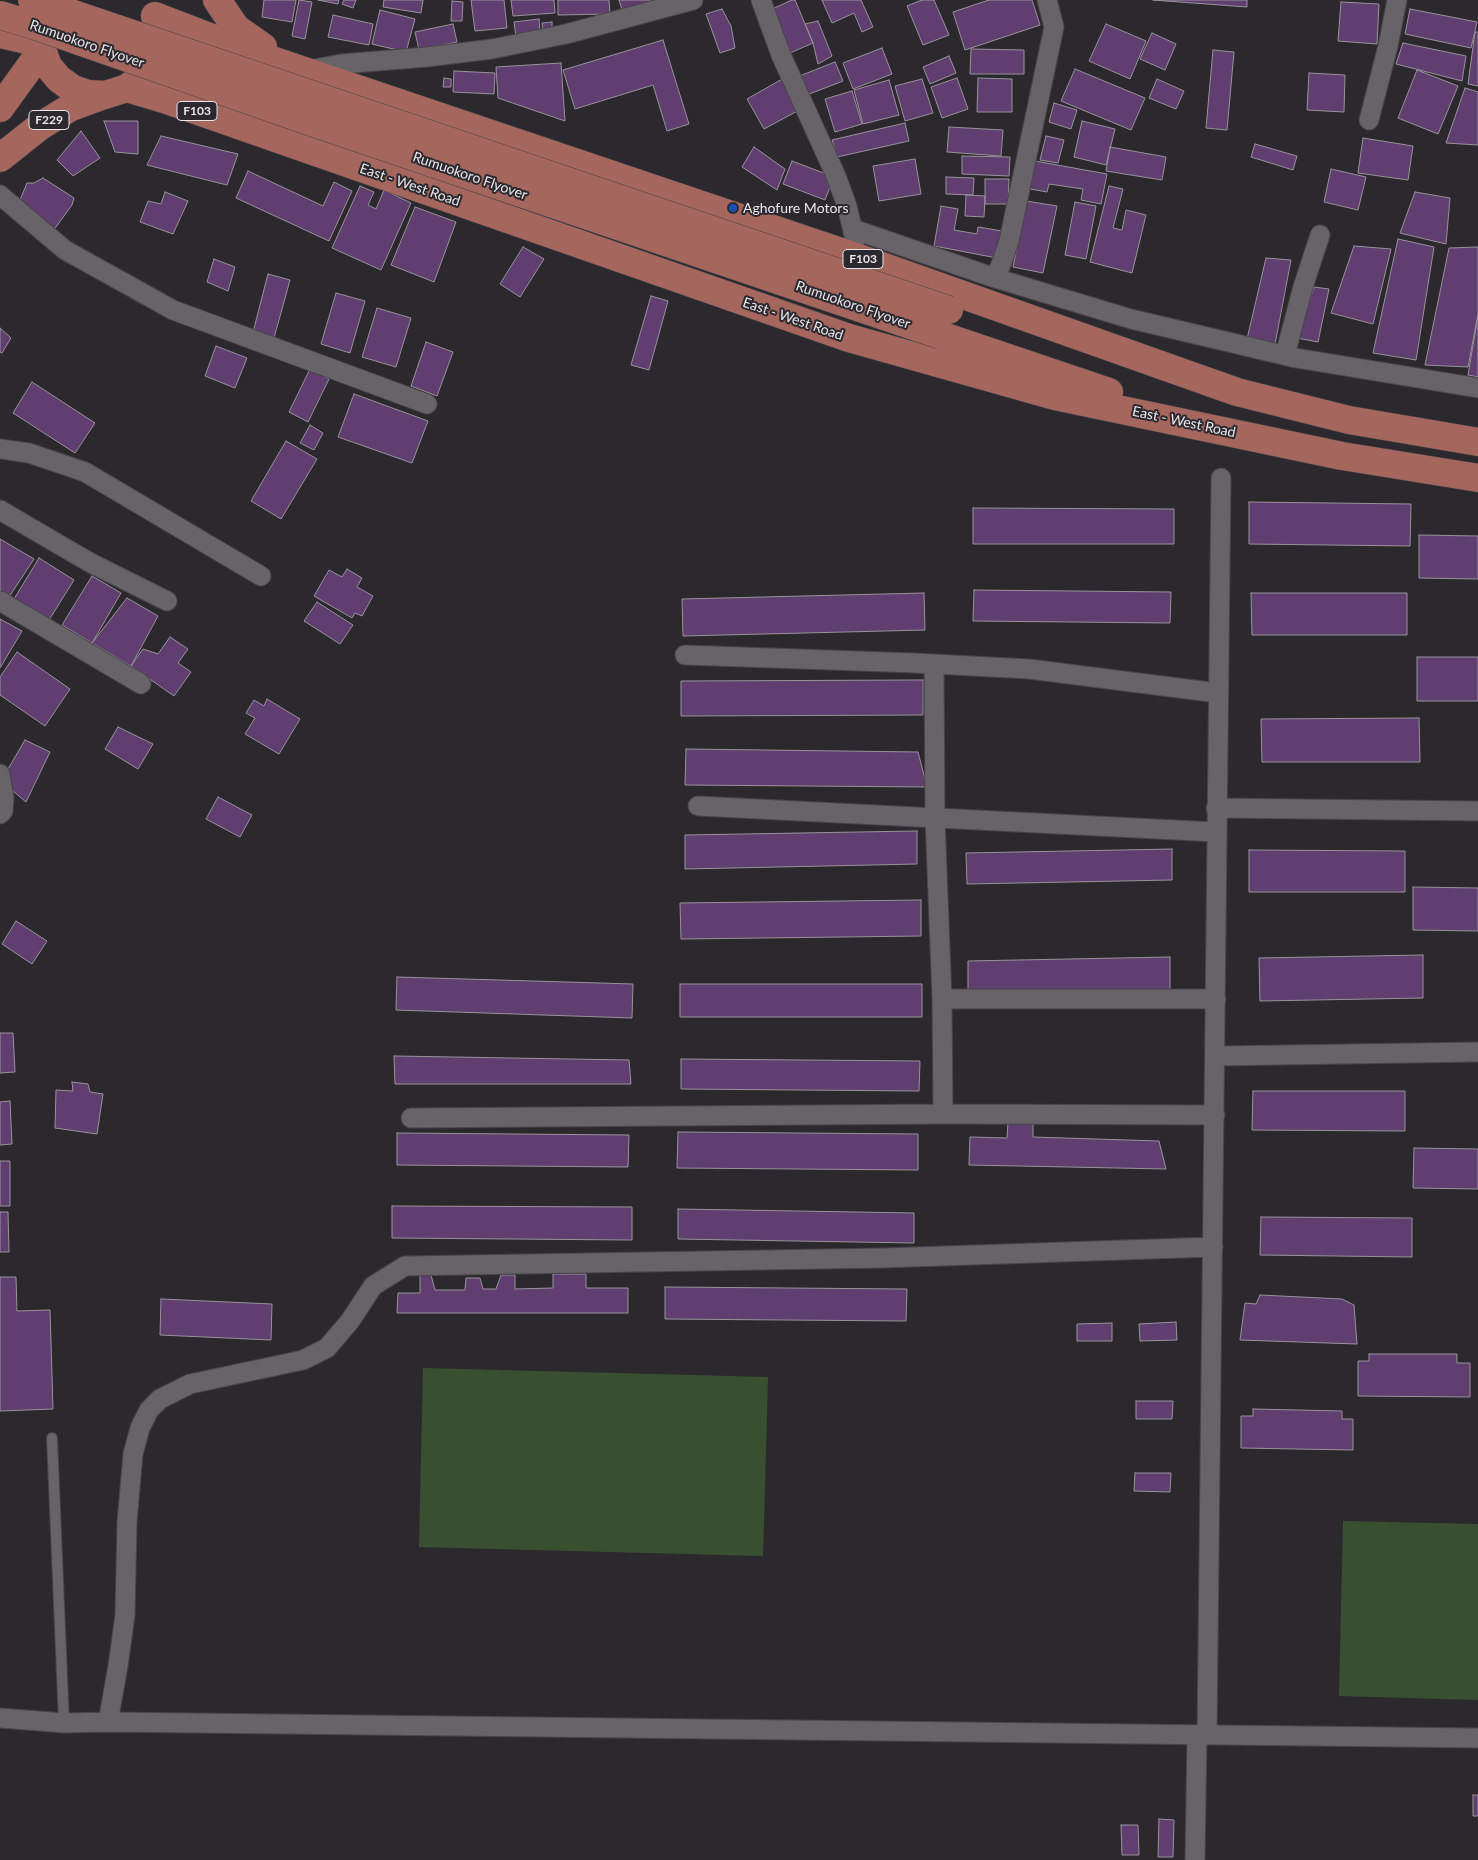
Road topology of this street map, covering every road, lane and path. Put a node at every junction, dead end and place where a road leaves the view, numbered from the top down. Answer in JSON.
{"nodes":[{"id":1,"x":32,"y":0,"type":"edge"},
{"id":2,"x":54,"y":0,"type":"edge"},
{"id":3,"x":217,"y":0,"type":"edge"},
{"id":4,"x":693,"y":0,"type":"edge"},
{"id":5,"x":761,"y":0,"type":"edge"},
{"id":6,"x":1047,"y":0,"type":"edge"},
{"id":7,"x":1397,"y":0,"type":"edge"},
{"id":8,"x":667,"y":4,"type":"edge"},
{"id":9,"x":148,"y":5,"type":"edge"},
{"id":10,"x":0,"y":16,"type":"edge"},
{"id":11,"x":0,"y":34,"type":"edge"},
{"id":12,"x":41,"y":47,"type":"junction"},
{"id":13,"x":293,"y":68,"type":"junction"},
{"id":14,"x":116,"y":92,"type":"junction"},
{"id":15,"x":0,"y":108,"type":"edge"},
{"id":16,"x":1369,"y":120,"type":"dead end"},
{"id":17,"x":0,"y":158,"type":"edge"},
{"id":18,"x":0,"y":195,"type":"edge"},
{"id":19,"x":853,"y":230,"type":"junction"},
{"id":20,"x":1320,"y":235,"type":"dead end"},
{"id":21,"x":856,"y":257,"type":"junction"},
{"id":22,"x":995,"y":278,"type":"junction"},
{"id":23,"x":945,"y":322,"type":"junction"},
{"id":24,"x":1285,"y":355,"type":"junction"},
{"id":25,"x":1478,"y":388,"type":"edge"},
{"id":26,"x":1237,"y":392,"type":"junction"},
{"id":27,"x":427,"y":404,"type":"dead end"},
{"id":28,"x":1219,"y":430,"type":"junction"},
{"id":29,"x":1478,"y":442,"type":"edge"},
{"id":30,"x":0,"y":449,"type":"edge"},
{"id":31,"x":1221,"y":478,"type":"dead end"},
{"id":32,"x":1478,"y":478,"type":"edge"},
{"id":33,"x":0,"y":510,"type":"edge"},
{"id":34,"x":261,"y":576,"type":"dead end"},
{"id":35,"x":0,"y":601,"type":"edge"},
{"id":36,"x":167,"y":601,"type":"dead end"},
{"id":37,"x":685,"y":655,"type":"dead end"},
{"id":38,"x":934,"y":664,"type":"junction"},
{"id":39,"x":141,"y":684,"type":"dead end"},
{"id":40,"x":1218,"y":693,"type":"junction"},
{"id":41,"x":0,"y":774,"type":"edge"},
{"id":42,"x":698,"y":806,"type":"dead end"},
{"id":43,"x":1216,"y":808,"type":"junction"},
{"id":44,"x":1478,"y":811,"type":"edge"},
{"id":45,"x":0,"y":814,"type":"edge"},
{"id":46,"x":935,"y":818,"type":"junction"},
{"id":47,"x":1216,"y":832,"type":"junction"},
{"id":48,"x":942,"y":999,"type":"junction"},
{"id":49,"x":1216,"y":999,"type":"junction"},
{"id":50,"x":1478,"y":1052,"type":"edge"},
{"id":51,"x":1215,"y":1056,"type":"junction"},
{"id":52,"x":943,"y":1114,"type":"junction"},
{"id":53,"x":1215,"y":1116,"type":"junction"},
{"id":54,"x":411,"y":1118,"type":"dead end"},
{"id":55,"x":1213,"y":1247,"type":"junction"},
{"id":56,"x":52,"y":1438,"type":"dead end"},
{"id":57,"x":0,"y":1718,"type":"edge"},
{"id":58,"x":108,"y":1722,"type":"junction"},
{"id":59,"x":64,"y":1723,"type":"junction"},
{"id":60,"x":1202,"y":1735,"type":"junction"},
{"id":61,"x":1478,"y":1738,"type":"edge"},
{"id":62,"x":1195,"y":1860,"type":"edge"}],
"edges":[{"from":1,"to":23,"type":"main road","name":"Rumuokoro Flyover","bridge":true},
{"from":2,"to":12,"type":"main road"},
{"from":3,"to":13,"type":"main road"},
{"from":4,"to":8,"type":"street"},
{"from":5,"to":19,"type":"street"},
{"from":6,"to":22,"type":"street"},
{"from":7,"to":16,"type":"street"},
{"from":8,"to":13,"type":"street"},
{"from":9,"to":13,"type":"main road","number":"F103"},
{"from":9,"to":14,"type":"main road"},
{"from":10,"to":23,"type":"main road","name":"Rumuokoro Flyover","bridge":true},
{"from":11,"to":12,"type":"main road"},
{"from":12,"to":14,"type":"main road","name":"East - West Road"},
{"from":12,"to":15,"type":"main road"},
{"from":13,"to":21,"type":"main road","number":"F103"},
{"from":14,"to":17,"type":"main road","number":"F229"},
{"from":14,"to":28,"type":"main road","name":"East - West Road","number":"F103"},
{"from":18,"to":27,"type":"street"},
{"from":19,"to":21,"type":"street"},
{"from":19,"to":22,"type":"street"},
{"from":20,"to":24,"type":"street"},
{"from":21,"to":26,"type":"main road","number":"F103"},
{"from":22,"to":24,"type":"street"},
{"from":23,"to":26,"type":"main road"},
{"from":23,"to":28,"type":"main road"},
{"from":24,"to":25,"type":"street"},
{"from":26,"to":29,"type":"main road","number":"F103"},
{"from":28,"to":32,"type":"main road","name":"East - West Road","number":"F103"},
{"from":30,"to":34,"type":"street"},
{"from":31,"to":40,"type":"street"},
{"from":33,"to":36,"type":"street"},
{"from":35,"to":39,"type":"street"},
{"from":37,"to":38,"type":"street"},
{"from":38,"to":40,"type":"street"},
{"from":38,"to":46,"type":"street"},
{"from":40,"to":43,"type":"street"},
{"from":41,"to":45,"type":"street"},
{"from":42,"to":46,"type":"street"},
{"from":43,"to":44,"type":"street"},
{"from":43,"to":47,"type":"street"},
{"from":46,"to":47,"type":"street"},
{"from":46,"to":48,"type":"street"},
{"from":47,"to":49,"type":"street"},
{"from":48,"to":49,"type":"street"},
{"from":48,"to":52,"type":"street"},
{"from":49,"to":51,"type":"street"},
{"from":50,"to":51,"type":"street"},
{"from":51,"to":53,"type":"street"},
{"from":52,"to":53,"type":"street"},
{"from":52,"to":54,"type":"street"},
{"from":53,"to":55,"type":"street"},
{"from":55,"to":58,"type":"street"},
{"from":55,"to":60,"type":"street"},
{"from":56,"to":59,"type":"lane"},
{"from":57,"to":59,"type":"street"},
{"from":58,"to":59,"type":"street"},
{"from":58,"to":60,"type":"street"},
{"from":60,"to":61,"type":"street"},
{"from":60,"to":62,"type":"street"}]}
